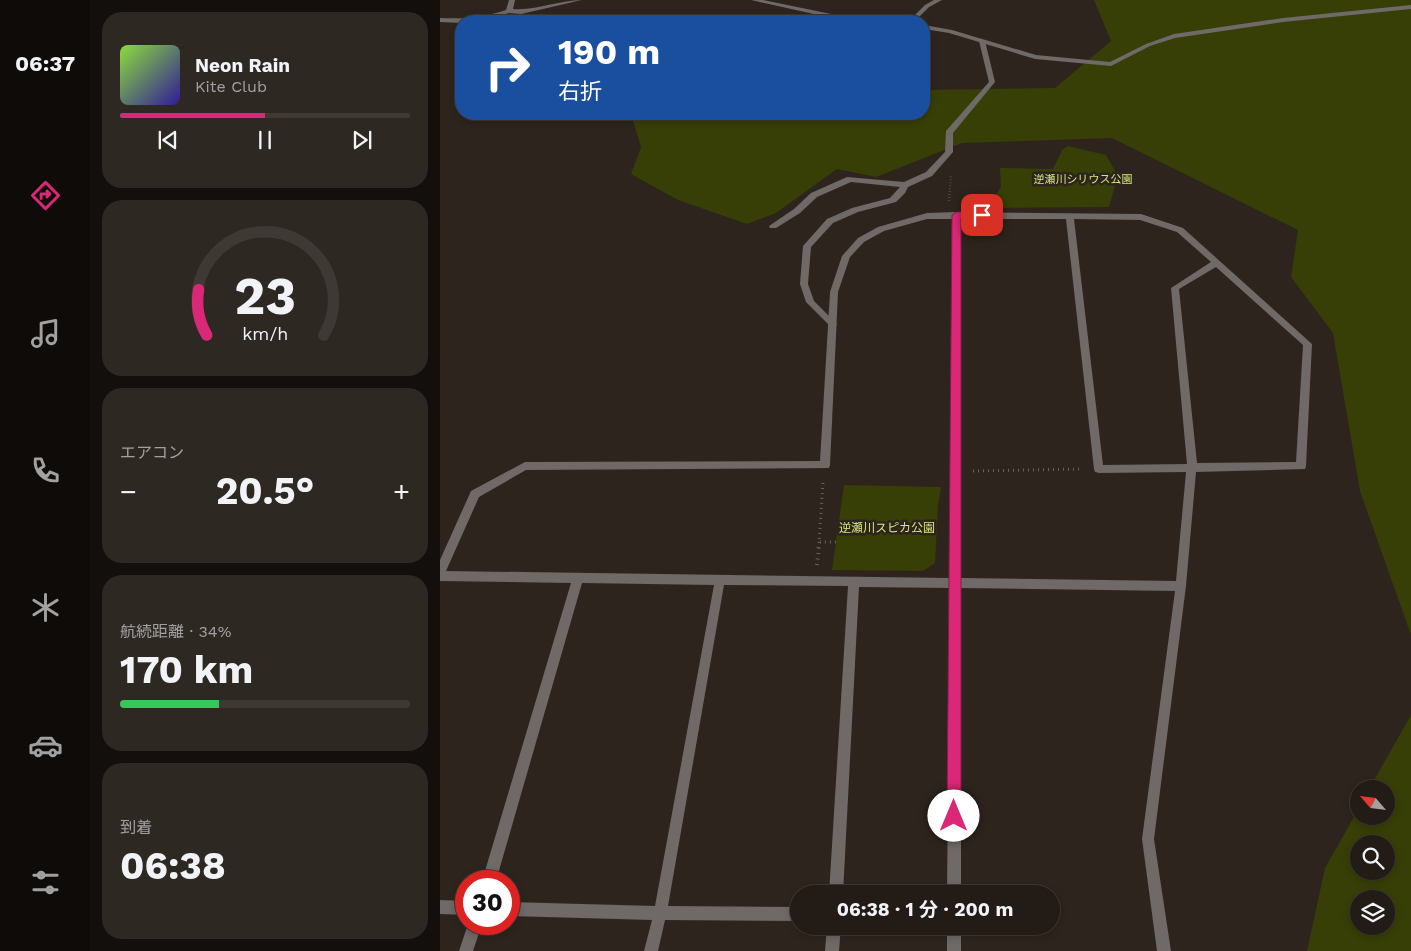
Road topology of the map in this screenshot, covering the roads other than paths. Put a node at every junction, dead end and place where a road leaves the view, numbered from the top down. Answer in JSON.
{"nodes":[{"id":1,"x":512,"y":0,"type":"edge"},
{"id":2,"x":579,"y":0,"type":"edge"},
{"id":3,"x":754,"y":0,"type":"edge"},
{"id":4,"x":939,"y":0,"type":"edge"},
{"id":5,"x":1411,"y":7,"type":"edge"},
{"id":6,"x":509,"y":11,"type":"junction"},
{"id":7,"x":496,"y":15,"type":"edge"},
{"id":8,"x":826,"y":15,"type":"edge"},
{"id":9,"x":918,"y":15,"type":"edge"},
{"id":10,"x":440,"y":20,"type":"edge"},
{"id":11,"x":455,"y":21,"type":"edge"},
{"id":12,"x":930,"y":28,"type":"edge"},
{"id":13,"x":982,"y":42,"type":"junction"},
{"id":14,"x":905,"y":185,"type":"junction"},
{"id":15,"x":957,"y":215,"type":"junction"},
{"id":16,"x":1070,"y":217,"type":"junction"},
{"id":17,"x":773,"y":226,"type":"dead end"},
{"id":18,"x":1217,"y":262,"type":"junction"},
{"id":19,"x":833,"y":324,"type":"junction"},
{"id":20,"x":1192,"y":466,"type":"junction"},
{"id":21,"x":440,"y":574,"type":"edge"},
{"id":22,"x":578,"y":577,"type":"junction"},
{"id":23,"x":720,"y":578,"type":"junction"},
{"id":24,"x":854,"y":581,"type":"junction"},
{"id":25,"x":955,"y":583,"type":"junction"},
{"id":26,"x":1181,"y":586,"type":"junction"},
{"id":27,"x":491,"y":870,"type":"edge"},
{"id":28,"x":837,"y":885,"type":"edge"},
{"id":29,"x":954,"y":885,"type":"edge"},
{"id":30,"x":440,"y":907,"type":"edge"},
{"id":31,"x":455,"y":908,"type":"edge"},
{"id":32,"x":520,"y":909,"type":"edge"},
{"id":33,"x":660,"y":913,"type":"junction"},
{"id":34,"x":790,"y":914,"type":"edge"},
{"id":35,"x":471,"y":935,"type":"edge"},
{"id":36,"x":833,"y":935,"type":"edge"},
{"id":37,"x":954,"y":935,"type":"edge"},
{"id":38,"x":466,"y":951,"type":"edge"},
{"id":39,"x":650,"y":951,"type":"edge"},
{"id":40,"x":832,"y":951,"type":"edge"},
{"id":41,"x":954,"y":951,"type":"edge"},
{"id":42,"x":1164,"y":951,"type":"edge"}],
"edges":[{"from":1,"to":6,"type":"street"},
{"from":2,"to":6,"type":"street"},
{"from":3,"to":8,"type":"street"},
{"from":4,"to":9,"type":"street"},
{"from":5,"to":13,"type":"street"},
{"from":6,"to":7,"type":"street"},
{"from":10,"to":11,"type":"street"},
{"from":12,"to":13,"type":"street"},
{"from":13,"to":14,"type":"street"},
{"from":14,"to":17,"type":"street"},
{"from":14,"to":19,"type":"street"},
{"from":15,"to":16,"type":"street"},
{"from":15,"to":19,"type":"street"},
{"from":15,"to":25,"type":"street"},
{"from":16,"to":18,"type":"street"},
{"from":16,"to":20,"type":"street"},
{"from":18,"to":20,"type":"street"},
{"from":18,"to":20,"type":"street"},
{"from":19,"to":21,"type":"street"},
{"from":20,"to":26,"type":"street"},
{"from":21,"to":22,"type":"street"},
{"from":22,"to":23,"type":"street"},
{"from":22,"to":27,"type":"street"},
{"from":23,"to":24,"type":"street"},
{"from":23,"to":33,"type":"street"},
{"from":24,"to":25,"type":"street"},
{"from":24,"to":28,"type":"street"},
{"from":25,"to":26,"type":"street"},
{"from":25,"to":29,"type":"street"},
{"from":26,"to":42,"type":"street"},
{"from":30,"to":31,"type":"street"},
{"from":32,"to":33,"type":"street"},
{"from":33,"to":34,"type":"street"},
{"from":33,"to":39,"type":"street"},
{"from":35,"to":38,"type":"street"},
{"from":36,"to":40,"type":"street"},
{"from":37,"to":41,"type":"street"}]}
